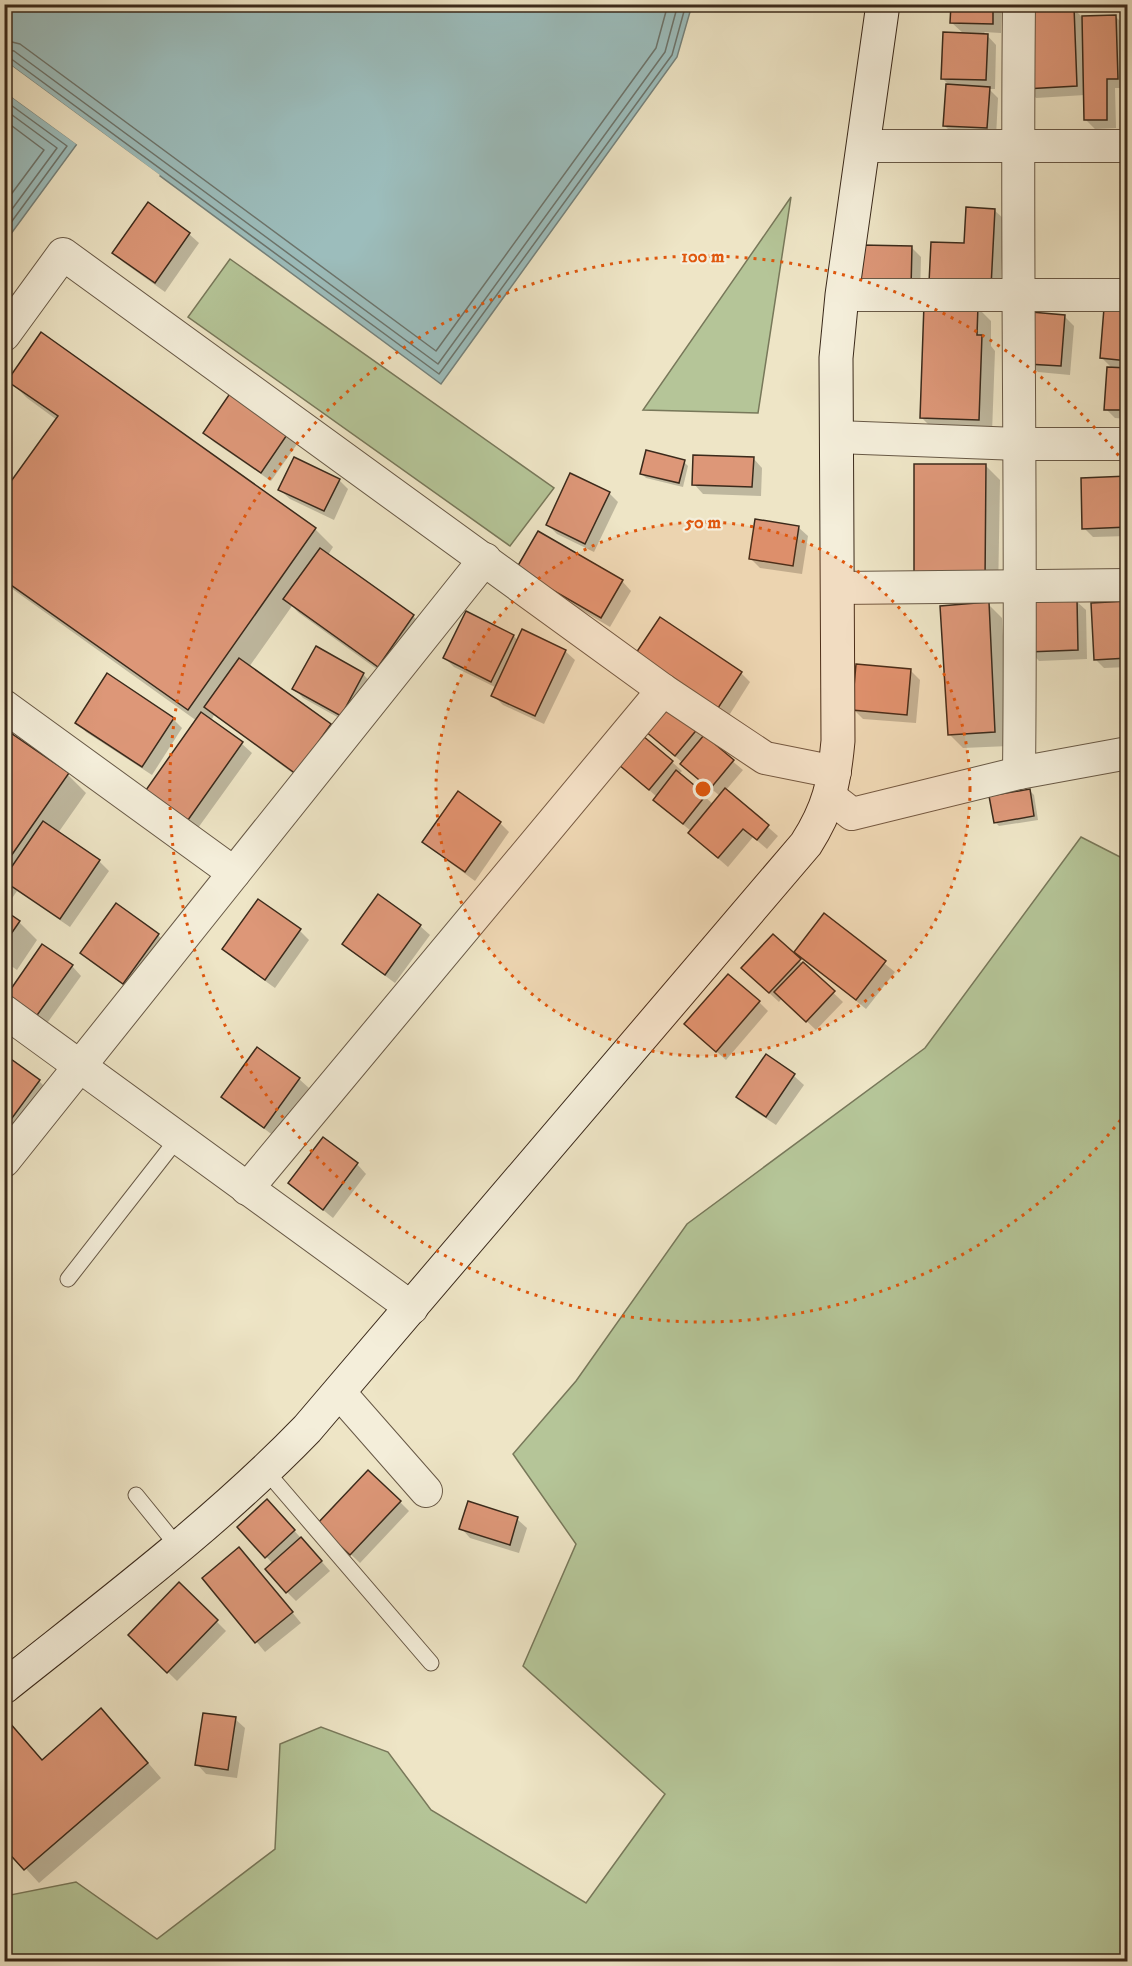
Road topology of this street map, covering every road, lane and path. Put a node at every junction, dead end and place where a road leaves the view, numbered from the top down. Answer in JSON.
{"nodes":[{"id":1,"x":883,"y":4,"type":"edge"},
{"id":2,"x":1019,"y":4,"type":"edge"},
{"id":3,"x":863,"y":146,"type":"junction"},
{"id":4,"x":1128,"y":146,"type":"edge"},
{"id":5,"x":1017,"y":147,"type":"junction"},
{"id":6,"x":842,"y":295,"type":"junction"},
{"id":7,"x":1128,"y":295,"type":"edge"},
{"id":8,"x":1019,"y":296,"type":"junction"},
{"id":9,"x":4,"y":334,"type":"edge"},
{"id":10,"x":837,"y":436,"type":"junction"},
{"id":11,"x":1020,"y":444,"type":"junction"},
{"id":12,"x":1128,"y":444,"type":"edge"},
{"id":13,"x":485,"y":559,"type":"junction"},
{"id":14,"x":1128,"y":585,"type":"edge"},
{"id":15,"x":1022,"y":586,"type":"junction"},
{"id":16,"x":837,"y":588,"type":"junction"},
{"id":17,"x":663,"y":690,"type":"junction"},
{"id":18,"x":4,"y":706,"type":"edge"},
{"id":19,"x":1128,"y":753,"type":"edge"},
{"id":20,"x":1019,"y":773,"type":"junction"},
{"id":21,"x":833,"y":784,"type":"junction"},
{"id":22,"x":234,"y":873,"type":"junction"},
{"id":23,"x":4,"y":1011,"type":"edge"},
{"id":24,"x":80,"y":1066,"type":"junction"},
{"id":25,"x":178,"y":1138,"type":"junction"},
{"id":26,"x":4,"y":1161,"type":"edge"},
{"id":27,"x":247,"y":1189,"type":"junction"},
{"id":28,"x":68,"y":1279,"type":"dead end"},
{"id":29,"x":412,"y":1308,"type":"junction"},
{"id":30,"x":339,"y":1392,"type":"junction"},
{"id":31,"x":266,"y":1471,"type":"junction"},
{"id":32,"x":426,"y":1491,"type":"dead end"},
{"id":33,"x":136,"y":1495,"type":"dead end"},
{"id":34,"x":179,"y":1548,"type":"junction"},
{"id":35,"x":431,"y":1663,"type":"dead end"},
{"id":36,"x":4,"y":1687,"type":"edge"}],
"edges":[{"from":1,"to":3,"type":"street"},
{"from":2,"to":5,"type":"street"},
{"from":3,"to":5,"type":"street"},
{"from":3,"to":6,"type":"street"},
{"from":4,"to":5,"type":"street"},
{"from":5,"to":8,"type":"street"},
{"from":6,"to":8,"type":"street"},
{"from":6,"to":10,"type":"street"},
{"from":7,"to":8,"type":"street"},
{"from":8,"to":11,"type":"street"},
{"from":9,"to":13,"type":"street"},
{"from":10,"to":11,"type":"street"},
{"from":10,"to":16,"type":"street"},
{"from":11,"to":12,"type":"street"},
{"from":11,"to":15,"type":"street"},
{"from":13,"to":17,"type":"street"},
{"from":13,"to":22,"type":"street"},
{"from":14,"to":15,"type":"street"},
{"from":15,"to":16,"type":"street"},
{"from":15,"to":20,"type":"street"},
{"from":16,"to":21,"type":"street"},
{"from":17,"to":21,"type":"street"},
{"from":17,"to":27,"type":"street"},
{"from":18,"to":22,"type":"street"},
{"from":19,"to":20,"type":"street"},
{"from":20,"to":21,"type":"street"},
{"from":21,"to":29,"type":"street"},
{"from":22,"to":24,"type":"street"},
{"from":23,"to":24,"type":"street"},
{"from":24,"to":25,"type":"street"},
{"from":24,"to":26,"type":"street"},
{"from":25,"to":27,"type":"street"},
{"from":25,"to":28,"type":"lane"},
{"from":27,"to":29,"type":"street"},
{"from":29,"to":30,"type":"street"},
{"from":30,"to":31,"type":"street"},
{"from":30,"to":32,"type":"street"},
{"from":31,"to":34,"type":"street"},
{"from":31,"to":35,"type":"lane"},
{"from":33,"to":34,"type":"lane"},
{"from":34,"to":36,"type":"street"}]}
